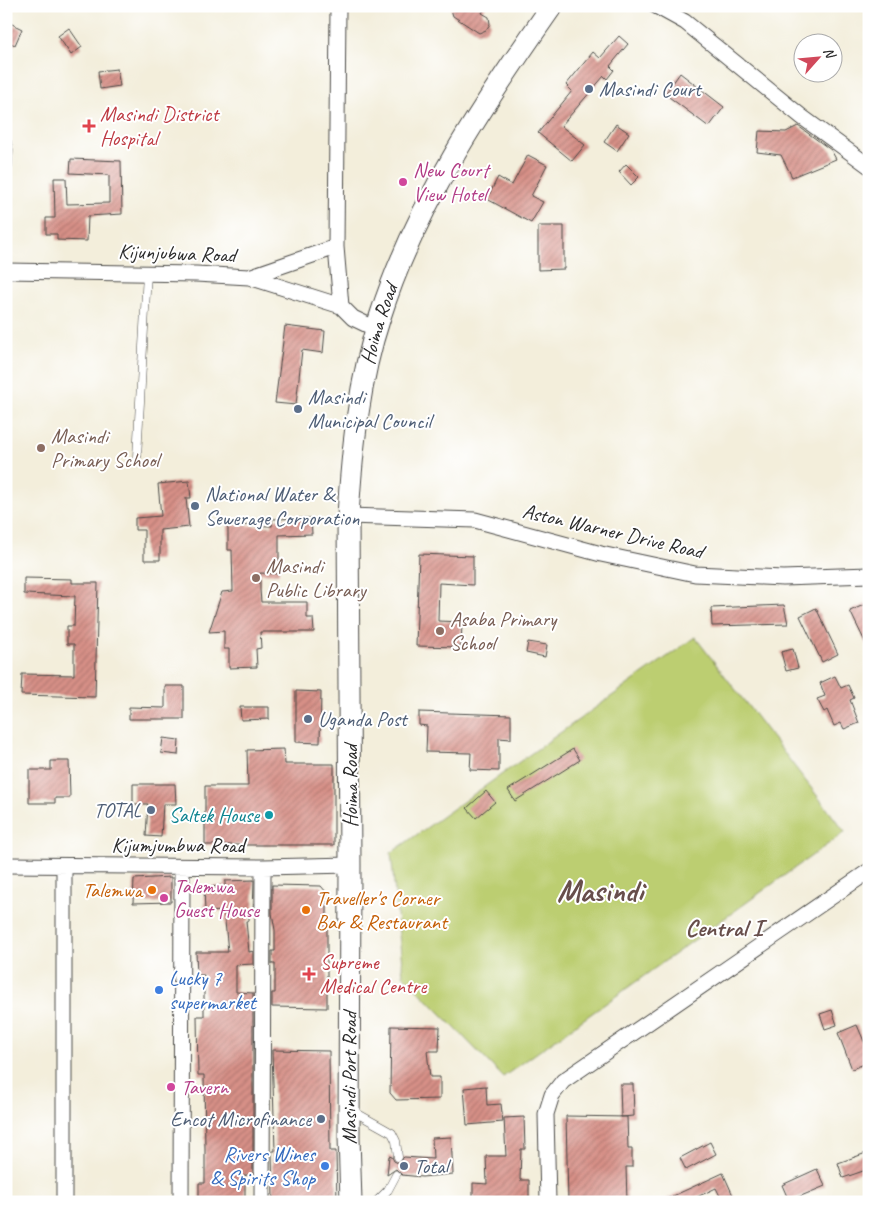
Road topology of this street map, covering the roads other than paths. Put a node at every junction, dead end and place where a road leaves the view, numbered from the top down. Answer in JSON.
{"nodes":[{"id":1,"x":338,"y":6,"type":"edge"},
{"id":2,"x":552,"y":6,"type":"edge"},
{"id":3,"x":656,"y":6,"type":"edge"},
{"id":4,"x":6,"y":138,"type":"edge"},
{"id":5,"x":869,"y":166,"type":"edge"},
{"id":6,"x":6,"y":190,"type":"edge"},
{"id":7,"x":336,"y":247,"type":"junction"},
{"id":8,"x":6,"y":271,"type":"edge"},
{"id":9,"x":147,"y":273,"type":"junction"},
{"id":10,"x":249,"y":277,"type":"junction"},
{"id":11,"x":341,"y":306,"type":"junction"},
{"id":12,"x":376,"y":329,"type":"junction"},
{"id":13,"x":137,"y":457,"type":"dead end"},
{"id":14,"x":348,"y":516,"type":"junction"},
{"id":15,"x":869,"y":575,"type":"edge"},
{"id":16,"x":6,"y":865,"type":"edge"},
{"id":17,"x":350,"y":865,"type":"junction"},
{"id":18,"x":64,"y":866,"type":"junction"},
{"id":19,"x":182,"y":867,"type":"junction"},
{"id":20,"x":263,"y":867,"type":"junction"},
{"id":21,"x":869,"y":871,"type":"edge"},
{"id":22,"x":349,"y":1109,"type":"junction"},
{"id":23,"x":398,"y":1157,"type":"dead end"},
{"id":24,"x":396,"y":1175,"type":"dead end"},
{"id":25,"x":64,"y":1202,"type":"edge"},
{"id":26,"x":181,"y":1202,"type":"edge"},
{"id":27,"x":262,"y":1202,"type":"edge"},
{"id":28,"x":351,"y":1202,"type":"edge"},
{"id":29,"x":376,"y":1202,"type":"edge"},
{"id":30,"x":548,"y":1202,"type":"edge"}],
"edges":[{"from":1,"to":7,"type":"street"},
{"from":2,"to":12,"type":"main road","name":"Hoima Road"},
{"from":3,"to":5,"type":"street"},
{"from":4,"to":6,"type":"lane"},
{"from":7,"to":10,"type":"street"},
{"from":7,"to":11,"type":"street"},
{"from":8,"to":9,"type":"street","name":"Kijunjubwa Road"},
{"from":9,"to":10,"type":"street","name":"Kijunjubwa Road"},
{"from":9,"to":13,"type":"lane"},
{"from":10,"to":11,"type":"street","name":"Kijunjubwa Road"},
{"from":11,"to":12,"type":"street"},
{"from":12,"to":14,"type":"main road","name":"Hoima Road"},
{"from":14,"to":15,"type":"street","name":"Aston Warner Drive Road"},
{"from":14,"to":17,"type":"main road","name":"Hoima Road"},
{"from":16,"to":18,"type":"street","name":"Kijumjumbwa Road"},
{"from":17,"to":20,"type":"street","name":"Kijumjumbwa Road"},
{"from":17,"to":22,"type":"main road","name":"Masindi Port Road"},
{"from":18,"to":19,"type":"street","name":"Kijumjumbwa Road"},
{"from":18,"to":25,"type":"street"},
{"from":19,"to":20,"type":"street","name":"Kijumjumbwa Road"},
{"from":19,"to":26,"type":"street"},
{"from":20,"to":27,"type":"street"},
{"from":21,"to":30,"type":"street"},
{"from":22,"to":23,"type":"lane"},
{"from":22,"to":28,"type":"main road","name":"Masindi Port Road"},
{"from":24,"to":29,"type":"lane"}]}
